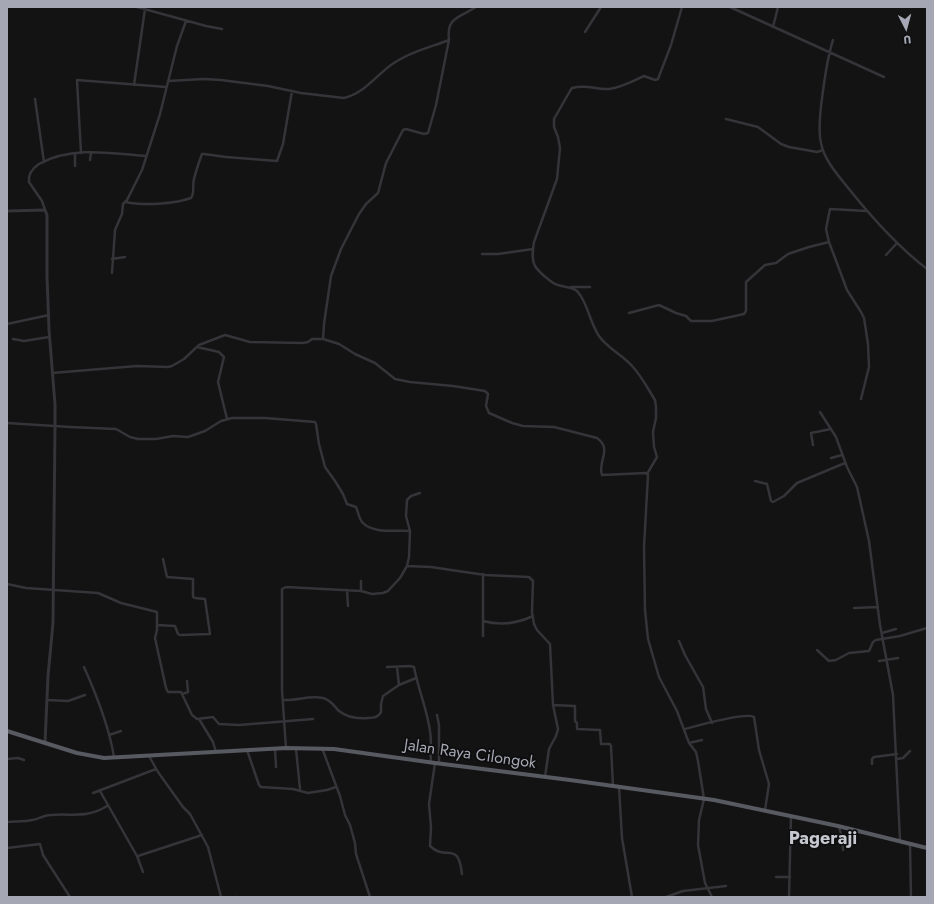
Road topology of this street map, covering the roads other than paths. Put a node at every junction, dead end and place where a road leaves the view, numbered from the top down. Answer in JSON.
{"nodes":[{"id":1,"x":137,"y":7,"type":"edge"},
{"id":2,"x":476,"y":7,"type":"edge"},
{"id":3,"x":601,"y":7,"type":"edge"},
{"id":4,"x":682,"y":7,"type":"edge"},
{"id":5,"x":730,"y":7,"type":"edge"},
{"id":6,"x":778,"y":7,"type":"edge"},
{"id":7,"x":145,"y":9,"type":"junction"},
{"id":8,"x":186,"y":21,"type":"junction"},
{"id":9,"x":773,"y":27,"type":"junction"},
{"id":10,"x":222,"y":29,"type":"dead end"},
{"id":11,"x":585,"y":32,"type":"dead end"},
{"id":12,"x":449,"y":40,"type":"junction"},
{"id":13,"x":833,"y":40,"type":"dead end"},
{"id":14,"x":829,"y":52,"type":"junction"},
{"id":15,"x":884,"y":77,"type":"dead end"},
{"id":16,"x":168,"y":81,"type":"junction"},
{"id":17,"x":134,"y":85,"type":"junction"},
{"id":18,"x":166,"y":87,"type":"junction"},
{"id":19,"x":292,"y":91,"type":"junction"},
{"id":20,"x":35,"y":99,"type":"dead end"},
{"id":21,"x":726,"y":119,"type":"dead end"},
{"id":22,"x":823,"y":150,"type":"junction"},
{"id":23,"x":75,"y":153,"type":"junction"},
{"id":24,"x":81,"y":153,"type":"junction"},
{"id":25,"x":90,"y":153,"type":"junction"},
{"id":26,"x":146,"y":156,"type":"junction"},
{"id":27,"x":90,"y":160,"type":"dead end"},
{"id":28,"x":44,"y":162,"type":"junction"},
{"id":29,"x":75,"y":166,"type":"dead end"},
{"id":30,"x":125,"y":202,"type":"junction"},
{"id":31,"x":45,"y":210,"type":"junction"},
{"id":32,"x":7,"y":211,"type":"edge"},
{"id":33,"x":867,"y":211,"type":"junction"},
{"id":34,"x":829,"y":242,"type":"junction"},
{"id":35,"x":897,"y":243,"type":"junction"},
{"id":36,"x":533,"y":249,"type":"junction"},
{"id":37,"x":482,"y":254,"type":"dead end"},
{"id":38,"x":886,"y":255,"type":"dead end"},
{"id":39,"x":125,"y":257,"type":"dead end"},
{"id":40,"x":112,"y":259,"type":"junction"},
{"id":41,"x":927,"y":270,"type":"edge"},
{"id":42,"x":112,"y":273,"type":"dead end"},
{"id":43,"x":571,"y":287,"type":"junction"},
{"id":44,"x":590,"y":287,"type":"dead end"},
{"id":45,"x":629,"y":313,"type":"dead end"},
{"id":46,"x":49,"y":315,"type":"junction"},
{"id":47,"x":7,"y":324,"type":"edge"},
{"id":48,"x":49,"y":337,"type":"junction"},
{"id":49,"x":13,"y":339,"type":"dead end"},
{"id":50,"x":324,"y":339,"type":"junction"},
{"id":51,"x":197,"y":347,"type":"junction"},
{"id":52,"x":52,"y":373,"type":"junction"},
{"id":53,"x":861,"y":399,"type":"dead end"},
{"id":54,"x":820,"y":412,"type":"dead end"},
{"id":55,"x":227,"y":419,"type":"junction"},
{"id":56,"x":7,"y":423,"type":"edge"},
{"id":57,"x":55,"y":427,"type":"junction"},
{"id":58,"x":831,"y":429,"type":"junction"},
{"id":59,"x":813,"y":445,"type":"dead end"},
{"id":60,"x":842,"y":455,"type":"junction"},
{"id":61,"x":831,"y":458,"type":"dead end"},
{"id":62,"x":845,"y":463,"type":"junction"},
{"id":63,"x":647,"y":474,"type":"junction"},
{"id":64,"x":755,"y":482,"type":"dead end"},
{"id":65,"x":420,"y":493,"type":"dead end"},
{"id":66,"x":410,"y":531,"type":"junction"},
{"id":67,"x":163,"y":559,"type":"dead end"},
{"id":68,"x":407,"y":566,"type":"junction"},
{"id":69,"x":483,"y":574,"type":"junction"},
{"id":70,"x":361,"y":581,"type":"dead end"},
{"id":71,"x":7,"y":584,"type":"edge"},
{"id":72,"x":53,"y":590,"type":"junction"},
{"id":73,"x":346,"y":590,"type":"junction"},
{"id":74,"x":361,"y":591,"type":"junction"},
{"id":75,"x":348,"y":606,"type":"dead end"},
{"id":76,"x":878,"y":607,"type":"junction"},
{"id":77,"x":854,"y":608,"type":"dead end"},
{"id":78,"x":533,"y":616,"type":"junction"},
{"id":79,"x":483,"y":621,"type":"junction"},
{"id":80,"x":157,"y":624,"type":"junction"},
{"id":81,"x":927,"y":628,"type":"edge"},
{"id":82,"x":896,"y":629,"type":"dead end"},
{"id":83,"x":882,"y":633,"type":"junction"},
{"id":84,"x":483,"y":636,"type":"dead end"},
{"id":85,"x":883,"y":639,"type":"junction"},
{"id":86,"x":679,"y":641,"type":"dead end"},
{"id":87,"x":817,"y":650,"type":"dead end"},
{"id":88,"x":898,"y":658,"type":"dead end"},
{"id":89,"x":888,"y":659,"type":"junction"},
{"id":90,"x":879,"y":661,"type":"dead end"},
{"id":91,"x":84,"y":667,"type":"dead end"},
{"id":92,"x":387,"y":667,"type":"dead end"},
{"id":93,"x":397,"y":667,"type":"junction"},
{"id":94,"x":416,"y":678,"type":"junction"},
{"id":95,"x":187,"y":681,"type":"dead end"},
{"id":96,"x":399,"y":685,"type":"junction"},
{"id":97,"x":182,"y":694,"type":"junction"},
{"id":98,"x":84,"y":695,"type":"dead end"},
{"id":99,"x":47,"y":700,"type":"junction"},
{"id":100,"x":283,"y":700,"type":"junction"},
{"id":101,"x":553,"y":705,"type":"junction"},
{"id":102,"x":437,"y":715,"type":"dead end"},
{"id":103,"x":199,"y":719,"type":"junction"},
{"id":104,"x":313,"y":719,"type":"dead end"},
{"id":105,"x":284,"y":722,"type":"junction"},
{"id":106,"x":712,"y":723,"type":"junction"},
{"id":107,"x":685,"y":729,"type":"junction"},
{"id":108,"x":7,"y":731,"type":"edge"},
{"id":109,"x":121,"y":731,"type":"dead end"},
{"id":110,"x":110,"y":734,"type":"junction"},
{"id":111,"x":702,"y":740,"type":"dead end"},
{"id":112,"x":689,"y":743,"type":"junction"},
{"id":113,"x":45,"y":744,"type":"junction"},
{"id":114,"x":286,"y":748,"type":"junction"},
{"id":115,"x":296,"y":748,"type":"junction"},
{"id":116,"x":322,"y":748,"type":"junction"},
{"id":117,"x":275,"y":749,"type":"junction"},
{"id":118,"x":247,"y":750,"type":"junction"},
{"id":119,"x":910,"y":751,"type":"dead end"},
{"id":120,"x":216,"y":752,"type":"junction"},
{"id":121,"x":897,"y":754,"type":"junction"},
{"id":122,"x":149,"y":756,"type":"junction"},
{"id":123,"x":114,"y":757,"type":"junction"},
{"id":124,"x":7,"y":759,"type":"edge"},
{"id":125,"x":897,"y":759,"type":"junction"},
{"id":126,"x":24,"y":760,"type":"dead end"},
{"id":127,"x":435,"y":763,"type":"junction"},
{"id":128,"x":872,"y":764,"type":"dead end"},
{"id":129,"x":276,"y":767,"type":"dead end"},
{"id":130,"x":156,"y":769,"type":"junction"},
{"id":131,"x":545,"y":777,"type":"junction"},
{"id":132,"x":613,"y":786,"type":"junction"},
{"id":133,"x":619,"y":786,"type":"junction"},
{"id":134,"x":336,"y":787,"type":"junction"},
{"id":135,"x":300,"y":790,"type":"junction"},
{"id":136,"x":100,"y":791,"type":"junction"},
{"id":137,"x":93,"y":793,"type":"dead end"},
{"id":138,"x":704,"y":799,"type":"junction"},
{"id":139,"x":107,"y":806,"type":"junction"},
{"id":140,"x":765,"y":811,"type":"junction"},
{"id":141,"x":791,"y":816,"type":"junction"},
{"id":142,"x":7,"y":822,"type":"edge"},
{"id":143,"x":838,"y":826,"type":"junction"},
{"id":144,"x":202,"y":835,"type":"junction"},
{"id":145,"x":900,"y":840,"type":"junction"},
{"id":146,"x":910,"y":843,"type":"junction"},
{"id":147,"x":7,"y":848,"type":"edge"},
{"id":148,"x":927,"y":848,"type":"edge"},
{"id":149,"x":844,"y":850,"type":"dead end"},
{"id":150,"x":137,"y":856,"type":"junction"},
{"id":151,"x":143,"y":872,"type":"dead end"},
{"id":152,"x":462,"y":874,"type":"dead end"},
{"id":153,"x":776,"y":877,"type":"dead end"},
{"id":154,"x":790,"y":877,"type":"junction"},
{"id":155,"x":726,"y":886,"type":"dead end"},
{"id":156,"x":706,"y":888,"type":"junction"},
{"id":157,"x":70,"y":897,"type":"edge"},
{"id":158,"x":221,"y":897,"type":"edge"},
{"id":159,"x":370,"y":897,"type":"edge"},
{"id":160,"x":632,"y":897,"type":"edge"},
{"id":161,"x":666,"y":897,"type":"edge"},
{"id":162,"x":712,"y":897,"type":"edge"},
{"id":163,"x":789,"y":897,"type":"edge"},
{"id":164,"x":911,"y":897,"type":"edge"}],
"edges":[{"from":1,"to":7,"type":"street"},
{"from":2,"to":12,"type":"street"},
{"from":3,"to":11,"type":"street"},
{"from":4,"to":36,"type":"street"},
{"from":5,"to":9,"type":"street"},
{"from":6,"to":9,"type":"street"},
{"from":7,"to":8,"type":"street"},
{"from":7,"to":17,"type":"street"},
{"from":8,"to":10,"type":"street"},
{"from":8,"to":16,"type":"street"},
{"from":9,"to":14,"type":"street"},
{"from":12,"to":19,"type":"street"},
{"from":12,"to":50,"type":"street"},
{"from":13,"to":14,"type":"street"},
{"from":14,"to":15,"type":"street"},
{"from":14,"to":22,"type":"street"},
{"from":16,"to":18,"type":"street"},
{"from":16,"to":19,"type":"street"},
{"from":17,"to":18,"type":"street"},
{"from":17,"to":24,"type":"street"},
{"from":18,"to":26,"type":"street"},
{"from":19,"to":30,"type":"street"},
{"from":20,"to":28,"type":"street"},
{"from":21,"to":22,"type":"street"},
{"from":22,"to":33,"type":"street"},
{"from":23,"to":24,"type":"street"},
{"from":23,"to":28,"type":"street"},
{"from":23,"to":29,"type":"street"},
{"from":24,"to":25,"type":"street"},
{"from":25,"to":26,"type":"street"},
{"from":25,"to":27,"type":"street"},
{"from":26,"to":30,"type":"street"},
{"from":28,"to":31,"type":"street"},
{"from":30,"to":40,"type":"street"},
{"from":31,"to":32,"type":"street"},
{"from":31,"to":46,"type":"street"},
{"from":33,"to":34,"type":"street"},
{"from":33,"to":35,"type":"street"},
{"from":34,"to":45,"type":"street"},
{"from":34,"to":53,"type":"street"},
{"from":35,"to":38,"type":"street"},
{"from":35,"to":41,"type":"street"},
{"from":36,"to":37,"type":"street"},
{"from":36,"to":43,"type":"street"},
{"from":39,"to":40,"type":"street"},
{"from":40,"to":42,"type":"street"},
{"from":43,"to":44,"type":"street"},
{"from":43,"to":63,"type":"street"},
{"from":46,"to":47,"type":"street"},
{"from":46,"to":48,"type":"street"},
{"from":48,"to":49,"type":"street"},
{"from":48,"to":52,"type":"street"},
{"from":50,"to":51,"type":"street"},
{"from":50,"to":63,"type":"street"},
{"from":51,"to":52,"type":"street"},
{"from":51,"to":55,"type":"street"},
{"from":52,"to":57,"type":"street"},
{"from":54,"to":58,"type":"street"},
{"from":55,"to":57,"type":"street"},
{"from":55,"to":66,"type":"street"},
{"from":56,"to":57,"type":"street"},
{"from":57,"to":72,"type":"street"},
{"from":58,"to":59,"type":"street"},
{"from":58,"to":60,"type":"street"},
{"from":60,"to":61,"type":"street"},
{"from":60,"to":62,"type":"street"},
{"from":62,"to":64,"type":"street"},
{"from":62,"to":76,"type":"street"},
{"from":63,"to":107,"type":"street"},
{"from":65,"to":66,"type":"street"},
{"from":66,"to":68,"type":"street"},
{"from":67,"to":80,"type":"street"},
{"from":68,"to":69,"type":"street"},
{"from":68,"to":74,"type":"street"},
{"from":69,"to":78,"type":"street"},
{"from":69,"to":79,"type":"street"},
{"from":70,"to":74,"type":"street"},
{"from":71,"to":72,"type":"street"},
{"from":72,"to":80,"type":"street"},
{"from":72,"to":99,"type":"street"},
{"from":73,"to":74,"type":"street"},
{"from":73,"to":75,"type":"street"},
{"from":73,"to":100,"type":"street"},
{"from":76,"to":77,"type":"street"},
{"from":76,"to":83,"type":"street"},
{"from":78,"to":79,"type":"street"},
{"from":78,"to":101,"type":"street"},
{"from":79,"to":84,"type":"street"},
{"from":80,"to":97,"type":"street"},
{"from":81,"to":85,"type":"street"},
{"from":82,"to":83,"type":"street"},
{"from":83,"to":85,"type":"street"},
{"from":85,"to":87,"type":"street"},
{"from":85,"to":89,"type":"street"},
{"from":86,"to":106,"type":"street"},
{"from":88,"to":89,"type":"street"},
{"from":89,"to":90,"type":"street"},
{"from":89,"to":121,"type":"street"},
{"from":91,"to":110,"type":"street"},
{"from":92,"to":93,"type":"street"},
{"from":93,"to":94,"type":"street"},
{"from":93,"to":96,"type":"street"},
{"from":94,"to":96,"type":"street"},
{"from":94,"to":127,"type":"street"},
{"from":95,"to":97,"type":"street"},
{"from":96,"to":100,"type":"street"},
{"from":97,"to":103,"type":"street"},
{"from":98,"to":99,"type":"street"},
{"from":99,"to":113,"type":"street"},
{"from":100,"to":105,"type":"street"},
{"from":101,"to":131,"type":"street"},
{"from":101,"to":132,"type":"street"},
{"from":102,"to":127,"type":"street"},
{"from":103,"to":105,"type":"street"},
{"from":103,"to":120,"type":"street"},
{"from":104,"to":105,"type":"street"},
{"from":105,"to":114,"type":"street"},
{"from":106,"to":107,"type":"street"},
{"from":106,"to":140,"type":"street"},
{"from":107,"to":112,"type":"street"},
{"from":108,"to":113,"type":"highway","name":"Jalan Raya Cilongok"},
{"from":109,"to":110,"type":"street"},
{"from":110,"to":123,"type":"street"},
{"from":111,"to":112,"type":"street"},
{"from":112,"to":138,"type":"street"},
{"from":113,"to":123,"type":"highway","name":"Jalan Raya Cilongok"},
{"from":114,"to":115,"type":"highway","name":"Jalan Raya Cilongok"},
{"from":114,"to":117,"type":"highway","name":"Jalan Raya Cilongok"},
{"from":115,"to":116,"type":"highway","name":"Jalan Raya Cilongok"},
{"from":115,"to":135,"type":"street"},
{"from":116,"to":127,"type":"highway","name":"Jalan Raya Cilongok"},
{"from":116,"to":134,"type":"street"},
{"from":117,"to":118,"type":"highway","name":"Jalan Raya Cilongok"},
{"from":117,"to":129,"type":"street"},
{"from":118,"to":120,"type":"highway","name":"Jalan Raya Cilongok"},
{"from":118,"to":135,"type":"street"},
{"from":119,"to":125,"type":"street"},
{"from":120,"to":122,"type":"highway","name":"Jalan Raya Cilongok"},
{"from":121,"to":125,"type":"street"},
{"from":121,"to":128,"type":"street"},
{"from":122,"to":123,"type":"highway","name":"Jalan Raya Cilongok"},
{"from":122,"to":130,"type":"street"},
{"from":124,"to":126,"type":"street"},
{"from":125,"to":145,"type":"street"},
{"from":127,"to":131,"type":"highway","name":"Jalan Raya Cilongok"},
{"from":127,"to":152,"type":"street"},
{"from":130,"to":136,"type":"street"},
{"from":130,"to":144,"type":"street"},
{"from":131,"to":132,"type":"highway","name":"Jalan Raya Cilongok"},
{"from":132,"to":133,"type":"highway","name":"Jalan Raya Cilongok"},
{"from":133,"to":138,"type":"highway","name":"Jalan Raya Cilongok"},
{"from":133,"to":160,"type":"street"},
{"from":134,"to":135,"type":"street"},
{"from":134,"to":159,"type":"street"},
{"from":136,"to":137,"type":"street"},
{"from":136,"to":139,"type":"street"},
{"from":138,"to":140,"type":"highway","name":"Jalan Raya Cilongok"},
{"from":138,"to":156,"type":"street"},
{"from":139,"to":142,"type":"street"},
{"from":139,"to":150,"type":"street"},
{"from":140,"to":141,"type":"highway","name":"Jalan Raya Cilongok"},
{"from":141,"to":143,"type":"highway","name":"Jalan Raya Cilongok"},
{"from":141,"to":154,"type":"street"},
{"from":143,"to":145,"type":"highway","name":"Jalan Raya Cilongok"},
{"from":143,"to":149,"type":"street"},
{"from":144,"to":150,"type":"street"},
{"from":144,"to":158,"type":"street"},
{"from":145,"to":146,"type":"highway","name":"Jalan Raya Cilongok"},
{"from":146,"to":148,"type":"highway","name":"Jalan Raya Cilongok"},
{"from":146,"to":164,"type":"street"},
{"from":147,"to":157,"type":"street"},
{"from":150,"to":151,"type":"street"},
{"from":153,"to":154,"type":"street"},
{"from":154,"to":163,"type":"street"},
{"from":155,"to":156,"type":"street"},
{"from":156,"to":161,"type":"street"},
{"from":156,"to":162,"type":"street"}]}
